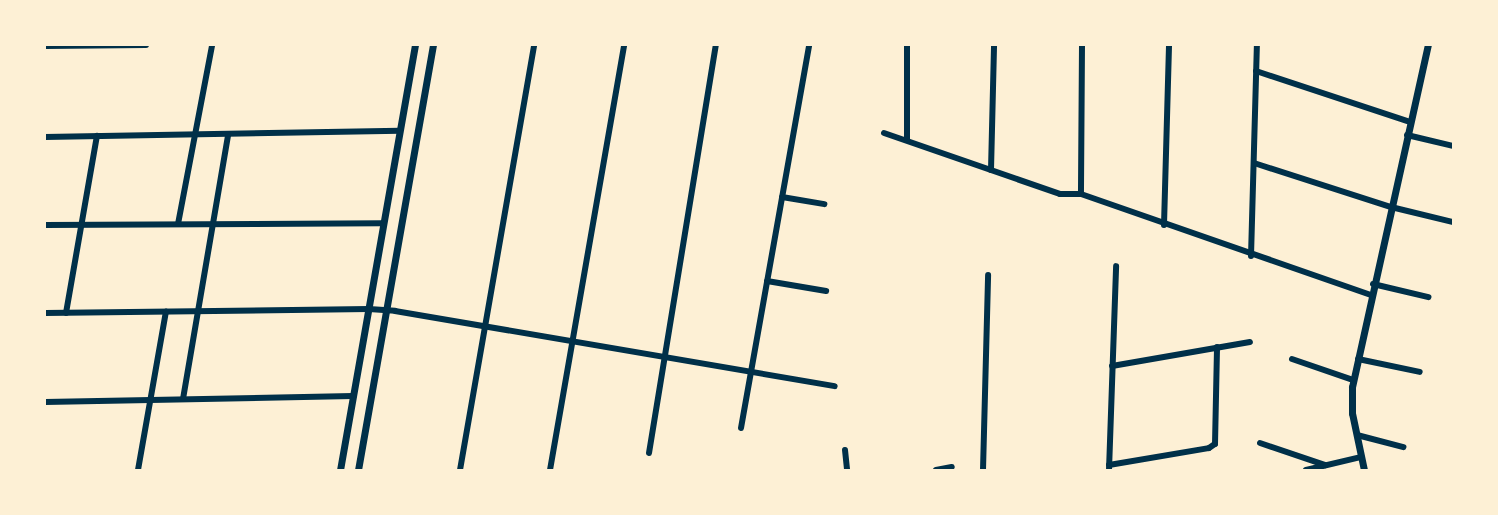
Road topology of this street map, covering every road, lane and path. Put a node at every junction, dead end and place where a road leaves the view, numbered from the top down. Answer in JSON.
{"nodes":[{"id":1,"x":146,"y":45,"type":"edge"},
{"id":2,"x":212,"y":45,"type":"edge"},
{"id":3,"x":415,"y":45,"type":"edge"},
{"id":4,"x":433,"y":45,"type":"edge"},
{"id":5,"x":534,"y":45,"type":"edge"},
{"id":6,"x":624,"y":45,"type":"edge"},
{"id":7,"x":716,"y":45,"type":"edge"},
{"id":8,"x":809,"y":45,"type":"edge"},
{"id":9,"x":907,"y":45,"type":"edge"},
{"id":10,"x":994,"y":45,"type":"edge"},
{"id":11,"x":1082,"y":45,"type":"edge"},
{"id":12,"x":1169,"y":45,"type":"edge"},
{"id":13,"x":1257,"y":45,"type":"edge"},
{"id":14,"x":1428,"y":45,"type":"edge"},
{"id":15,"x":45,"y":46,"type":"edge"},
{"id":16,"x":1256,"y":71,"type":"junction"},
{"id":17,"x":1410,"y":122,"type":"junction"},
{"id":18,"x":400,"y":130,"type":"junction"},
{"id":19,"x":884,"y":133,"type":"dead end"},
{"id":20,"x":195,"y":135,"type":"junction"},
{"id":21,"x":228,"y":135,"type":"junction"},
{"id":22,"x":1407,"y":135,"type":"junction"},
{"id":23,"x":97,"y":136,"type":"junction"},
{"id":24,"x":45,"y":137,"type":"edge"},
{"id":25,"x":907,"y":141,"type":"junction"},
{"id":26,"x":1453,"y":146,"type":"edge"},
{"id":27,"x":1254,"y":163,"type":"junction"},
{"id":28,"x":991,"y":170,"type":"junction"},
{"id":29,"x":1081,"y":195,"type":"junction"},
{"id":30,"x":782,"y":197,"type":"junction"},
{"id":31,"x":824,"y":204,"type":"dead end"},
{"id":32,"x":1391,"y":207,"type":"junction"},
{"id":33,"x":1453,"y":222,"type":"edge"},
{"id":34,"x":382,"y":223,"type":"junction"},
{"id":35,"x":82,"y":224,"type":"junction"},
{"id":36,"x":178,"y":224,"type":"junction"},
{"id":37,"x":213,"y":224,"type":"junction"},
{"id":38,"x":45,"y":225,"type":"edge"},
{"id":39,"x":1164,"y":225,"type":"junction"},
{"id":40,"x":1251,"y":256,"type":"junction"},
{"id":41,"x":1116,"y":266,"type":"dead end"},
{"id":42,"x":988,"y":275,"type":"dead end"},
{"id":43,"x":767,"y":281,"type":"junction"},
{"id":44,"x":1374,"y":284,"type":"junction"},
{"id":45,"x":826,"y":291,"type":"dead end"},
{"id":46,"x":1371,"y":295,"type":"junction"},
{"id":47,"x":1428,"y":297,"type":"dead end"},
{"id":48,"x":369,"y":309,"type":"junction"},
{"id":49,"x":387,"y":310,"type":"junction"},
{"id":50,"x":166,"y":311,"type":"junction"},
{"id":51,"x":198,"y":311,"type":"junction"},
{"id":52,"x":45,"y":313,"type":"edge"},
{"id":53,"x":66,"y":313,"type":"junction"},
{"id":54,"x":486,"y":326,"type":"junction"},
{"id":55,"x":573,"y":340,"type":"junction"},
{"id":56,"x":1250,"y":342,"type":"dead end"},
{"id":57,"x":1217,"y":347,"type":"junction"},
{"id":58,"x":664,"y":357,"type":"junction"},
{"id":59,"x":1292,"y":359,"type":"dead end"},
{"id":60,"x":1358,"y":359,"type":"junction"},
{"id":61,"x":1112,"y":366,"type":"junction"},
{"id":62,"x":751,"y":372,"type":"junction"},
{"id":63,"x":1420,"y":372,"type":"dead end"},
{"id":64,"x":1353,"y":380,"type":"junction"},
{"id":65,"x":835,"y":386,"type":"dead end"},
{"id":66,"x":352,"y":396,"type":"junction"},
{"id":67,"x":183,"y":399,"type":"junction"},
{"id":68,"x":150,"y":400,"type":"junction"},
{"id":69,"x":45,"y":402,"type":"edge"},
{"id":70,"x":741,"y":428,"type":"dead end"},
{"id":71,"x":1357,"y":435,"type":"junction"},
{"id":72,"x":1260,"y":443,"type":"dead end"},
{"id":73,"x":1403,"y":447,"type":"dead end"},
{"id":74,"x":845,"y":450,"type":"dead end"},
{"id":75,"x":649,"y":453,"type":"dead end"},
{"id":76,"x":1361,"y":457,"type":"junction"},
{"id":77,"x":1325,"y":465,"type":"junction"},
{"id":78,"x":952,"y":466,"type":"dead end"},
{"id":79,"x":1109,"y":468,"type":"edge"},
{"id":80,"x":138,"y":470,"type":"edge"},
{"id":81,"x":340,"y":470,"type":"edge"},
{"id":82,"x":358,"y":470,"type":"edge"},
{"id":83,"x":460,"y":470,"type":"edge"},
{"id":84,"x":550,"y":470,"type":"edge"},
{"id":85,"x":847,"y":470,"type":"edge"},
{"id":86,"x":936,"y":470,"type":"edge"},
{"id":87,"x":983,"y":470,"type":"edge"},
{"id":88,"x":1306,"y":470,"type":"edge"},
{"id":89,"x":1364,"y":470,"type":"edge"}],
"edges":[{"from":1,"to":15,"type":"street"},
{"from":2,"to":20,"type":"street"},
{"from":3,"to":18,"type":"street"},
{"from":4,"to":49,"type":"street"},
{"from":5,"to":54,"type":"street"},
{"from":6,"to":55,"type":"street"},
{"from":7,"to":58,"type":"street"},
{"from":8,"to":30,"type":"street"},
{"from":9,"to":25,"type":"street"},
{"from":10,"to":28,"type":"street"},
{"from":11,"to":29,"type":"street"},
{"from":12,"to":39,"type":"street"},
{"from":13,"to":16,"type":"street"},
{"from":14,"to":17,"type":"street"},
{"from":16,"to":17,"type":"street"},
{"from":16,"to":27,"type":"street"},
{"from":17,"to":22,"type":"street"},
{"from":18,"to":21,"type":"street"},
{"from":18,"to":34,"type":"street"},
{"from":19,"to":25,"type":"street"},
{"from":20,"to":21,"type":"street"},
{"from":20,"to":23,"type":"street"},
{"from":20,"to":36,"type":"street"},
{"from":21,"to":37,"type":"street"},
{"from":22,"to":26,"type":"street"},
{"from":22,"to":32,"type":"street"},
{"from":23,"to":24,"type":"street"},
{"from":23,"to":35,"type":"street"},
{"from":25,"to":28,"type":"street"},
{"from":27,"to":32,"type":"street"},
{"from":27,"to":40,"type":"street"},
{"from":28,"to":29,"type":"street"},
{"from":29,"to":39,"type":"street"},
{"from":30,"to":31,"type":"street"},
{"from":30,"to":43,"type":"street"},
{"from":32,"to":33,"type":"street"},
{"from":32,"to":44,"type":"street"},
{"from":34,"to":37,"type":"street"},
{"from":34,"to":48,"type":"street"},
{"from":35,"to":36,"type":"street"},
{"from":35,"to":38,"type":"street"},
{"from":35,"to":53,"type":"street"},
{"from":36,"to":37,"type":"street"},
{"from":37,"to":51,"type":"street"},
{"from":39,"to":40,"type":"street"},
{"from":40,"to":46,"type":"street"},
{"from":41,"to":61,"type":"street"},
{"from":42,"to":87,"type":"street"},
{"from":43,"to":45,"type":"street"},
{"from":43,"to":62,"type":"street"},
{"from":44,"to":46,"type":"street"},
{"from":44,"to":47,"type":"street"},
{"from":46,"to":60,"type":"street"},
{"from":48,"to":49,"type":"street"},
{"from":48,"to":51,"type":"street"},
{"from":48,"to":66,"type":"street"},
{"from":49,"to":54,"type":"street"},
{"from":49,"to":82,"type":"street"},
{"from":50,"to":51,"type":"street"},
{"from":50,"to":53,"type":"street"},
{"from":50,"to":68,"type":"street"},
{"from":51,"to":67,"type":"street"},
{"from":52,"to":53,"type":"street"},
{"from":54,"to":55,"type":"street"},
{"from":54,"to":83,"type":"street"},
{"from":55,"to":58,"type":"street"},
{"from":55,"to":84,"type":"street"},
{"from":56,"to":57,"type":"street"},
{"from":57,"to":61,"type":"street"},
{"from":57,"to":79,"type":"street"},
{"from":58,"to":62,"type":"street"},
{"from":58,"to":75,"type":"street"},
{"from":59,"to":64,"type":"street"},
{"from":60,"to":63,"type":"street"},
{"from":60,"to":64,"type":"street"},
{"from":61,"to":79,"type":"street"},
{"from":62,"to":65,"type":"street"},
{"from":62,"to":70,"type":"street"},
{"from":64,"to":71,"type":"street"},
{"from":66,"to":67,"type":"street"},
{"from":66,"to":81,"type":"street"},
{"from":67,"to":68,"type":"street"},
{"from":68,"to":69,"type":"street"},
{"from":68,"to":80,"type":"street"},
{"from":71,"to":73,"type":"street"},
{"from":71,"to":76,"type":"street"},
{"from":72,"to":77,"type":"street"},
{"from":74,"to":85,"type":"street"},
{"from":76,"to":77,"type":"street"},
{"from":76,"to":89,"type":"street"},
{"from":77,"to":88,"type":"street"},
{"from":78,"to":86,"type":"street"}]}
